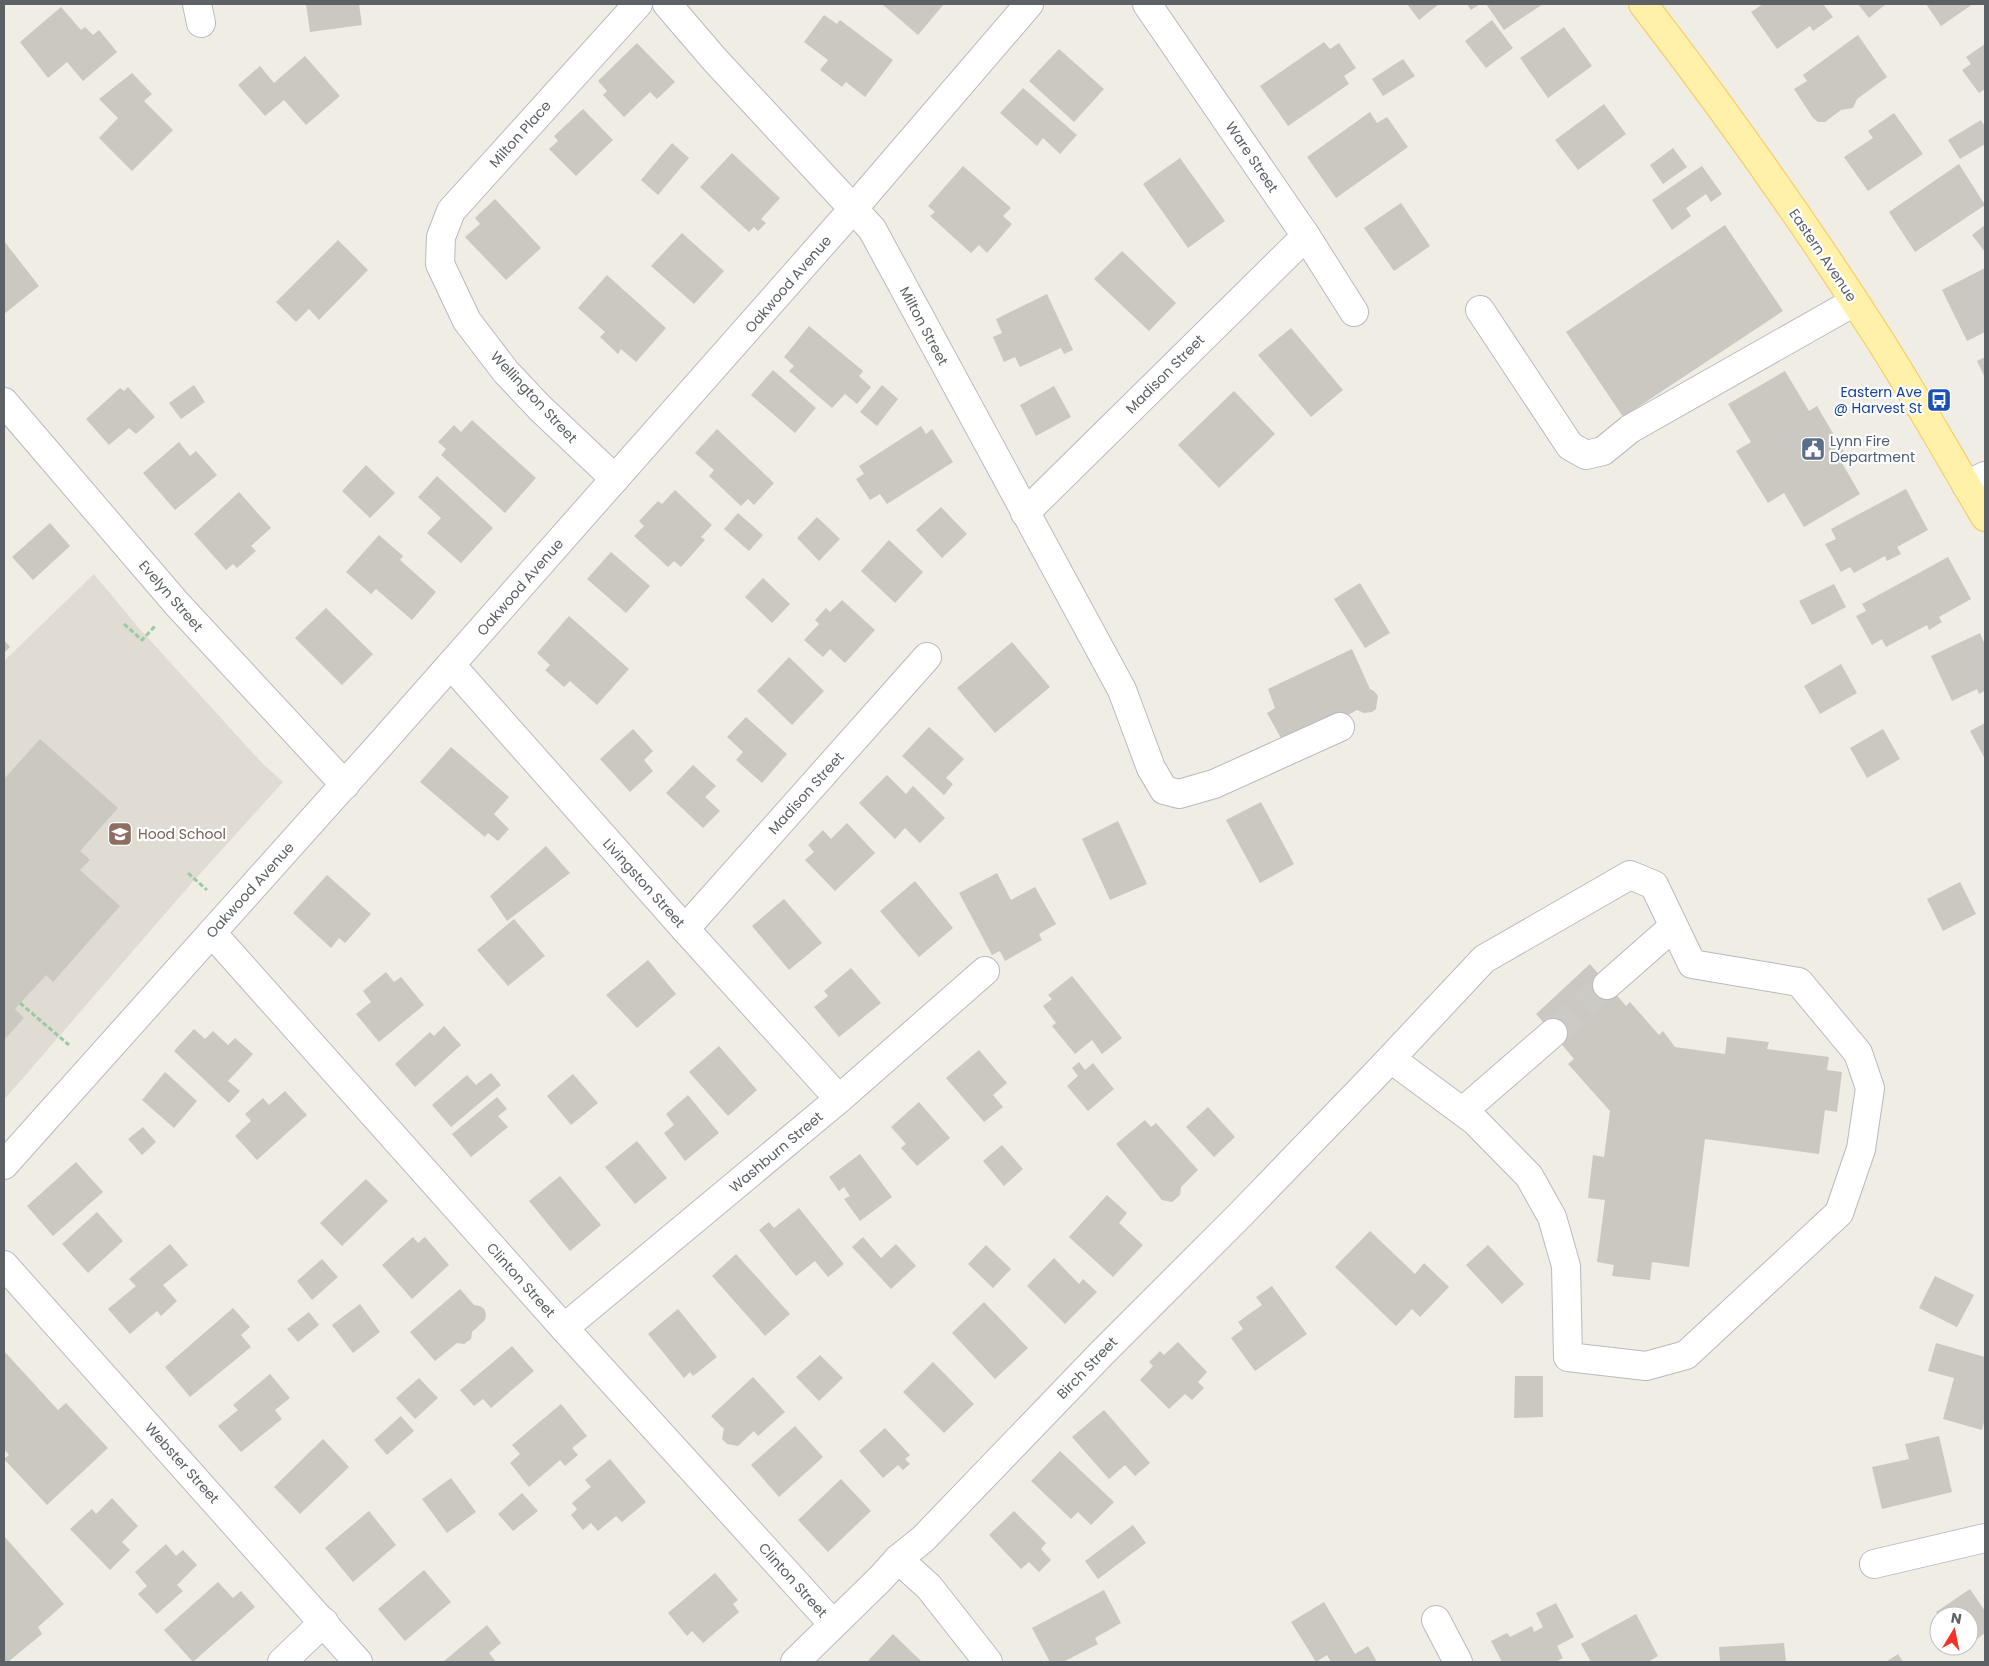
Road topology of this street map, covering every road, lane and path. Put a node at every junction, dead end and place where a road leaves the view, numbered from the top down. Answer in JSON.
{"nodes":[{"id":1,"x":638,"y":4,"type":"edge"},
{"id":2,"x":667,"y":4,"type":"edge"},
{"id":3,"x":1029,"y":4,"type":"edge"},
{"id":4,"x":1147,"y":4,"type":"edge"},
{"id":5,"x":1643,"y":4,"type":"edge"},
{"id":6,"x":853,"y":209,"type":"junction"},
{"id":7,"x":1306,"y":236,"type":"junction"},
{"id":8,"x":448,"y":281,"type":"joint"},
{"id":9,"x":1854,"y":302,"type":"junction"},
{"id":10,"x":1480,"y":310,"type":"dead end"},
{"id":11,"x":1354,"y":312,"type":"dead end"},
{"id":12,"x":4,"y":402,"type":"edge"},
{"id":13,"x":615,"y":479,"type":"junction"},
{"id":14,"x":1976,"y":481,"type":"edge"},
{"id":15,"x":1025,"y":513,"type":"junction"},
{"id":16,"x":1985,"y":517,"type":"edge"},
{"id":17,"x":124,"y":624,"type":"dead end"},
{"id":18,"x":142,"y":640,"type":"dead end"},
{"id":19,"x":927,"y":657,"type":"dead end"},
{"id":20,"x":451,"y":665,"type":"junction"},
{"id":21,"x":1340,"y":727,"type":"dead end"},
{"id":22,"x":345,"y":784,"type":"junction"},
{"id":23,"x":1674,"y":927,"type":"junction"},
{"id":24,"x":685,"y":929,"type":"junction"},
{"id":25,"x":212,"y":933,"type":"junction"},
{"id":26,"x":985,"y":972,"type":"dead end"},
{"id":27,"x":1608,"y":985,"type":"tunnel mouth"},
{"id":28,"x":1553,"y":1033,"type":"tunnel mouth"},
{"id":29,"x":1385,"y":1066,"type":"junction"},
{"id":30,"x":839,"y":1099,"type":"junction"},
{"id":31,"x":1463,"y":1111,"type":"junction"},
{"id":32,"x":4,"y":1165,"type":"edge"},
{"id":33,"x":4,"y":1265,"type":"edge"},
{"id":34,"x":564,"y":1328,"type":"junction"},
{"id":35,"x":1985,"y":1538,"type":"edge"},
{"id":36,"x":898,"y":1559,"type":"junction"},
{"id":37,"x":1874,"y":1564,"type":"dead end"},
{"id":38,"x":1436,"y":1620,"type":"dead end"},
{"id":39,"x":324,"y":1622,"type":"junction"},
{"id":40,"x":832,"y":1624,"type":"junction"},
{"id":41,"x":282,"y":1662,"type":"edge"},
{"id":42,"x":358,"y":1662,"type":"edge"},
{"id":43,"x":795,"y":1662,"type":"edge"},
{"id":44,"x":988,"y":1662,"type":"edge"},
{"id":45,"x":1458,"y":1662,"type":"edge"}],
"edges":[{"from":1,"to":8,"type":"street","name":"Milton Place"},
{"from":2,"to":6,"type":"street","name":"Milton Street"},
{"from":3,"to":6,"type":"street","name":"Oakwood Avenue"},
{"from":4,"to":7,"type":"street","name":"Ware Street"},
{"from":5,"to":9,"type":"main road","name":"Eastern Avenue"},
{"from":6,"to":13,"type":"street","name":"Oakwood Avenue"},
{"from":6,"to":15,"type":"street","name":"Milton Street"},
{"from":7,"to":11,"type":"street","name":"Ware Street"},
{"from":7,"to":15,"type":"street","name":"Madison Street"},
{"from":8,"to":13,"type":"street","name":"Wellington Street"},
{"from":9,"to":10,"type":"street"},
{"from":9,"to":14,"type":"main road","name":"Eastern Avenue"},
{"from":12,"to":22,"type":"street","name":"Evelyn Street"},
{"from":13,"to":20,"type":"street","name":"Oakwood Avenue"},
{"from":14,"to":16,"type":"main road","name":"Eastern Avenue"},
{"from":15,"to":21,"type":"street","name":"Milton Street"},
{"from":17,"to":18,"type":"path"},
{"from":19,"to":24,"type":"street","name":"Madison Street"},
{"from":20,"to":22,"type":"street","name":"Oakwood Avenue"},
{"from":20,"to":24,"type":"street","name":"Livingston Street"},
{"from":22,"to":25,"type":"street","name":"Oakwood Avenue"},
{"from":23,"to":27,"type":"street"},
{"from":23,"to":29,"type":"street","name":"Birch Street"},
{"from":23,"to":31,"type":"street"},
{"from":24,"to":30,"type":"street","name":"Livingston Street"},
{"from":25,"to":32,"type":"street","name":"Oakwood Avenue"},
{"from":25,"to":34,"type":"street","name":"Clinton Street"},
{"from":26,"to":30,"type":"street","name":"Washburn Street"},
{"from":28,"to":31,"type":"street"},
{"from":29,"to":31,"type":"street"},
{"from":29,"to":36,"type":"street","name":"Birch Street"},
{"from":30,"to":34,"type":"street","name":"Washburn Street"},
{"from":33,"to":39,"type":"street","name":"Webster Street"},
{"from":34,"to":40,"type":"street","name":"Clinton Street"},
{"from":35,"to":37,"type":"street"},
{"from":36,"to":40,"type":"street","name":"Birch Street"},
{"from":36,"to":44,"type":"street"},
{"from":38,"to":45,"type":"street"},
{"from":39,"to":41,"type":"street"},
{"from":39,"to":42,"type":"street","name":"Webster Street"},
{"from":40,"to":43,"type":"street","name":"Birch Street"}]}
